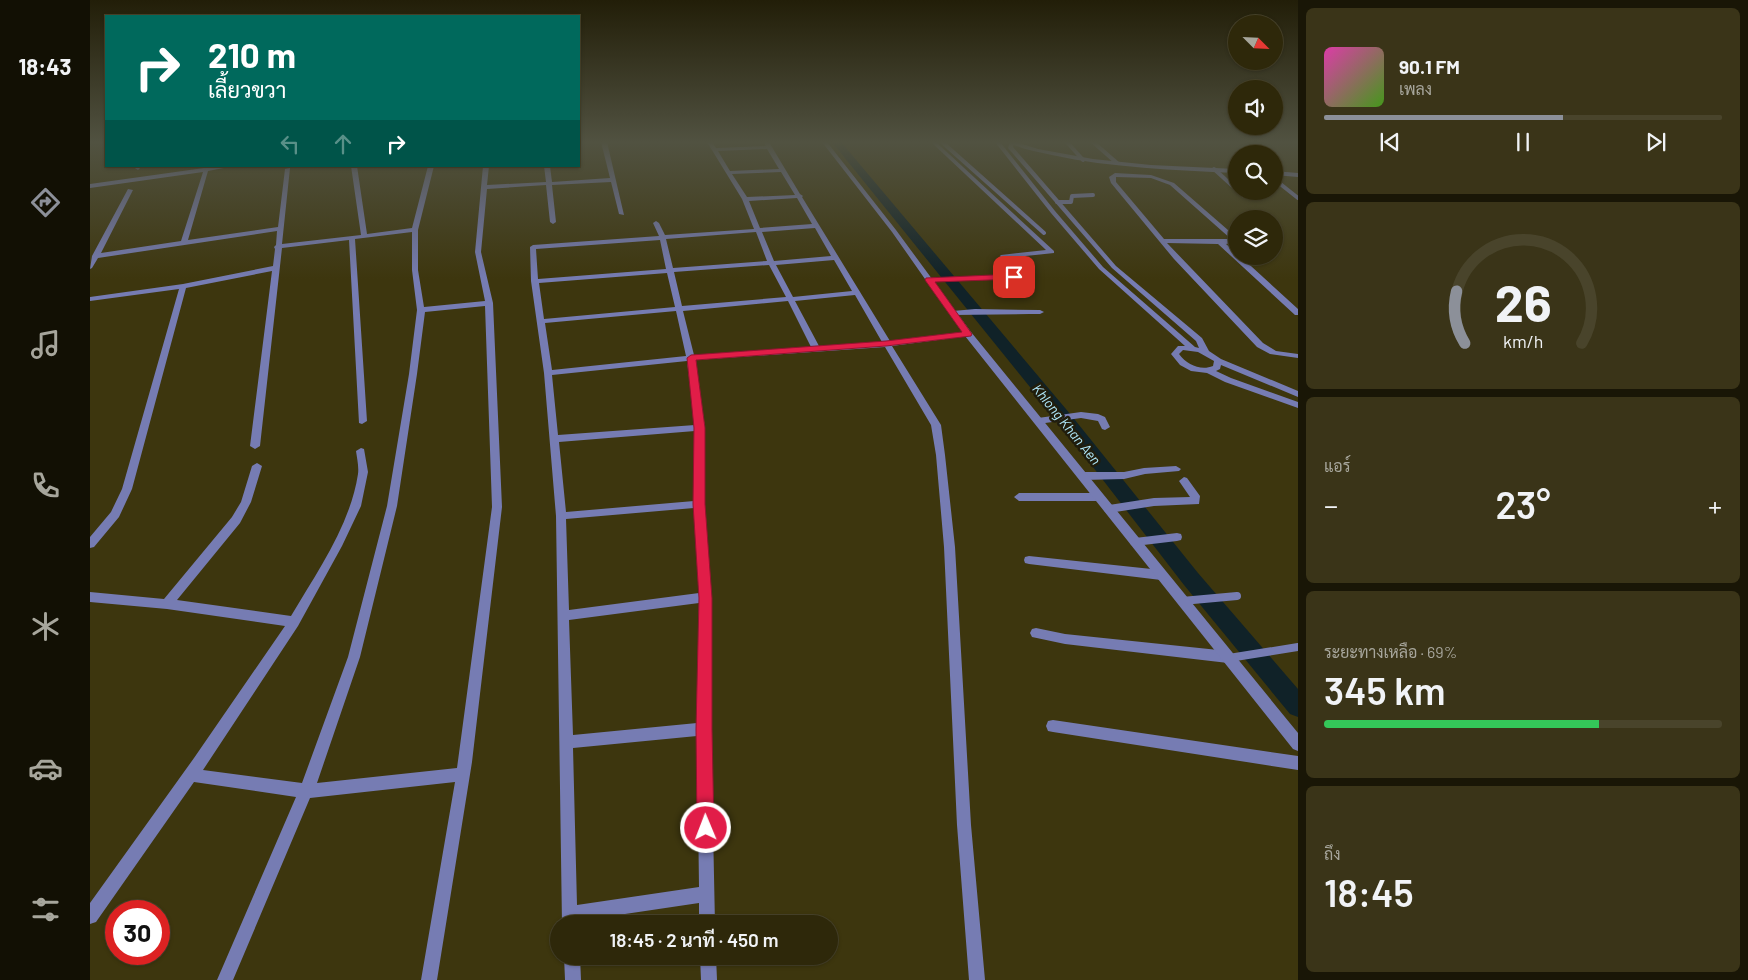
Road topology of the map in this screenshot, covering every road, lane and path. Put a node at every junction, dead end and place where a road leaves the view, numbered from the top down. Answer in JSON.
{"nodes":[{"id":1,"x":484,"y":187,"type":"edge"},
{"id":2,"x":201,"y":188,"type":"edge"},
{"id":3,"x":285,"y":188,"type":"edge"},
{"id":4,"x":357,"y":188,"type":"edge"},
{"id":5,"x":426,"y":188,"type":"edge"},
{"id":6,"x":549,"y":188,"type":"edge"},
{"id":7,"x":615,"y":188,"type":"edge"},
{"id":8,"x":738,"y":188,"type":"edge"},
{"id":9,"x":795,"y":188,"type":"edge"},
{"id":10,"x":860,"y":188,"type":"edge"},
{"id":11,"x":982,"y":188,"type":"edge"},
{"id":12,"x":993,"y":188,"type":"edge"},
{"id":13,"x":1034,"y":188,"type":"edge"},
{"id":14,"x":1045,"y":188,"type":"edge"},
{"id":15,"x":1118,"y":188,"type":"edge"},
{"id":16,"x":1176,"y":188,"type":"edge"},
{"id":17,"x":1285,"y":188,"type":"edge"},
{"id":18,"x":130,"y":190,"type":"dead end"},
{"id":19,"x":1093,"y":195,"type":"dead end"},
{"id":20,"x":800,"y":196,"type":"junction"},
{"id":21,"x":1298,"y":198,"type":"edge"},
{"id":22,"x":745,"y":199,"type":"junction"},
{"id":23,"x":1057,"y":202,"type":"junction"},
{"id":24,"x":1053,"y":212,"type":"junction"},
{"id":25,"x":1065,"y":212,"type":"junction"},
{"id":26,"x":622,"y":214,"type":"dead end"},
{"id":27,"x":553,"y":222,"type":"dead end"},
{"id":28,"x":656,"y":223,"type":"dead end"},
{"id":29,"x":817,"y":226,"type":"junction"},
{"id":30,"x":280,"y":228,"type":"junction"},
{"id":31,"x":415,"y":230,"type":"junction"},
{"id":32,"x":757,"y":230,"type":"junction"},
{"id":33,"x":1044,"y":233,"type":"dead end"},
{"id":34,"x":364,"y":235,"type":"junction"},
{"id":35,"x":662,"y":236,"type":"junction"},
{"id":36,"x":352,"y":238,"type":"junction"},
{"id":37,"x":1162,"y":241,"type":"junction"},
{"id":38,"x":1220,"y":242,"type":"junction"},
{"id":39,"x":184,"y":243,"type":"junction"},
{"id":40,"x":277,"y":247,"type":"junction"},
{"id":41,"x":95,"y":256,"type":"junction"},
{"id":42,"x":834,"y":258,"type":"junction"},
{"id":43,"x":772,"y":264,"type":"junction"},
{"id":44,"x":90,"y":267,"type":"edge"},
{"id":45,"x":1114,"y":267,"type":"junction"},
{"id":46,"x":275,"y":268,"type":"junction"},
{"id":47,"x":1101,"y":268,"type":"junction"},
{"id":48,"x":670,"y":270,"type":"junction"},
{"id":49,"x":929,"y":280,"type":"junction"},
{"id":50,"x":535,"y":281,"type":"junction"},
{"id":51,"x":183,"y":286,"type":"junction"},
{"id":52,"x":858,"y":293,"type":"junction"},
{"id":53,"x":90,"y":299,"type":"edge"},
{"id":54,"x":790,"y":299,"type":"junction"},
{"id":55,"x":489,"y":303,"type":"junction"},
{"id":56,"x":680,"y":309,"type":"junction"},
{"id":57,"x":421,"y":310,"type":"junction"},
{"id":58,"x":957,"y":312,"type":"junction"},
{"id":59,"x":1040,"y":312,"type":"dead end"},
{"id":60,"x":1298,"y":313,"type":"edge"},
{"id":61,"x":542,"y":322,"type":"junction"},
{"id":62,"x":968,"y":334,"type":"junction"},
{"id":63,"x":886,"y":344,"type":"junction"},
{"id":64,"x":816,"y":348,"type":"junction"},
{"id":65,"x":1192,"y":348,"type":"junction"},
{"id":66,"x":1206,"y":352,"type":"junction"},
{"id":67,"x":1298,"y":356,"type":"edge"},
{"id":68,"x":691,"y":358,"type":"junction"},
{"id":69,"x":1218,"y":361,"type":"junction"},
{"id":70,"x":1210,"y":371,"type":"junction"},
{"id":71,"x":548,"y":373,"type":"junction"},
{"id":72,"x":1298,"y":394,"type":"edge"},
{"id":73,"x":1298,"y":405,"type":"edge"},
{"id":74,"x":362,"y":421,"type":"dead end"},
{"id":75,"x":1038,"y":421,"type":"junction"},
{"id":76,"x":1105,"y":427,"type":"dead end"},
{"id":77,"x":700,"y":428,"type":"junction"},
{"id":78,"x":553,"y":439,"type":"junction"},
{"id":79,"x":255,"y":446,"type":"dead end"},
{"id":80,"x":361,"y":451,"type":"dead end"},
{"id":81,"x":257,"y":466,"type":"dead end"},
{"id":82,"x":1176,"y":468,"type":"dead end"},
{"id":83,"x":1083,"y":476,"type":"junction"},
{"id":84,"x":1184,"y":481,"type":"dead end"},
{"id":85,"x":1019,"y":497,"type":"dead end"},
{"id":86,"x":1099,"y":497,"type":"junction"},
{"id":87,"x":699,"y":504,"type":"junction"},
{"id":88,"x":1109,"y":509,"type":"junction"},
{"id":89,"x":561,"y":516,"type":"junction"},
{"id":90,"x":1177,"y":537,"type":"dead end"},
{"id":91,"x":1135,"y":542,"type":"junction"},
{"id":92,"x":90,"y":544,"type":"edge"},
{"id":93,"x":1029,"y":560,"type":"dead end"},
{"id":94,"x":1161,"y":575,"type":"junction"},
{"id":95,"x":90,"y":597,"type":"edge"},
{"id":96,"x":1232,"y":597,"type":"dead end"},
{"id":97,"x":705,"y":598,"type":"junction"},
{"id":98,"x":1186,"y":600,"type":"junction"},
{"id":99,"x":167,"y":604,"type":"junction"},
{"id":100,"x":563,"y":616,"type":"junction"},
{"id":101,"x":294,"y":622,"type":"junction"},
{"id":102,"x":1036,"y":634,"type":"dead end"},
{"id":103,"x":1298,"y":647,"type":"edge"},
{"id":104,"x":1233,"y":658,"type":"junction"},
{"id":105,"x":1054,"y":726,"type":"dead end"},
{"id":106,"x":704,"y":729,"type":"junction"},
{"id":107,"x":566,"y":742,"type":"junction"},
{"id":108,"x":1298,"y":744,"type":"edge"},
{"id":109,"x":1298,"y":763,"type":"edge"},
{"id":110,"x":463,"y":774,"type":"junction"},
{"id":111,"x":191,"y":775,"type":"junction"},
{"id":112,"x":306,"y":791,"type":"junction"},
{"id":113,"x":706,"y":894,"type":"junction"},
{"id":114,"x":570,"y":915,"type":"edge"},
{"id":115,"x":592,"y":915,"type":"edge"},
{"id":116,"x":707,"y":915,"type":"edge"},
{"id":117,"x":90,"y":916,"type":"edge"},
{"id":118,"x":572,"y":965,"type":"edge"},
{"id":119,"x":708,"y":965,"type":"edge"},
{"id":120,"x":225,"y":980,"type":"edge"},
{"id":121,"x":429,"y":980,"type":"edge"},
{"id":122,"x":573,"y":980,"type":"edge"},
{"id":123,"x":709,"y":980,"type":"edge"},
{"id":124,"x":977,"y":980,"type":"edge"}],
"edges":[{"from":1,"to":55,"type":"street"},
{"from":2,"to":39,"type":"street"},
{"from":3,"to":30,"type":"street"},
{"from":4,"to":34,"type":"street"},
{"from":5,"to":31,"type":"street"},
{"from":6,"to":27,"type":"street"},
{"from":7,"to":26,"type":"street"},
{"from":8,"to":22,"type":"street"},
{"from":9,"to":20,"type":"street"},
{"from":10,"to":49,"type":"street"},
{"from":11,"to":49,"type":"street"},
{"from":12,"to":33,"type":"lane"},
{"from":13,"to":24,"type":"street"},
{"from":14,"to":23,"type":"street"},
{"from":15,"to":37,"type":"street"},
{"from":16,"to":38,"type":"street"},
{"from":17,"to":21,"type":"lane"},
{"from":18,"to":41,"type":"street"},
{"from":19,"to":23,"type":"lane"},
{"from":20,"to":22,"type":"street"},
{"from":20,"to":29,"type":"street"},
{"from":22,"to":32,"type":"street"},
{"from":23,"to":25,"type":"street"},
{"from":24,"to":25,"type":"street"},
{"from":24,"to":47,"type":"street"},
{"from":25,"to":45,"type":"street"},
{"from":28,"to":35,"type":"street"},
{"from":29,"to":32,"type":"street"},
{"from":29,"to":42,"type":"street"},
{"from":30,"to":39,"type":"street"},
{"from":30,"to":40,"type":"street"},
{"from":31,"to":34,"type":"street"},
{"from":31,"to":57,"type":"street"},
{"from":32,"to":35,"type":"street"},
{"from":32,"to":43,"type":"street"},
{"from":34,"to":36,"type":"street"},
{"from":35,"to":48,"type":"street"},
{"from":35,"to":50,"type":"street"},
{"from":36,"to":40,"type":"street"},
{"from":36,"to":74,"type":"street"},
{"from":37,"to":38,"type":"street"},
{"from":37,"to":67,"type":"street"},
{"from":38,"to":60,"type":"street"},
{"from":39,"to":41,"type":"street"},
{"from":40,"to":46,"type":"street"},
{"from":41,"to":44,"type":"street"},
{"from":42,"to":43,"type":"street"},
{"from":42,"to":52,"type":"street"},
{"from":43,"to":48,"type":"street"},
{"from":43,"to":54,"type":"street"},
{"from":45,"to":47,"type":"street"},
{"from":45,"to":66,"type":"street"},
{"from":46,"to":51,"type":"street"},
{"from":46,"to":79,"type":"street"},
{"from":47,"to":65,"type":"street"},
{"from":48,"to":50,"type":"street"},
{"from":48,"to":56,"type":"street"},
{"from":49,"to":58,"type":"street"},
{"from":50,"to":61,"type":"street"},
{"from":51,"to":53,"type":"street"},
{"from":51,"to":92,"type":"street"},
{"from":52,"to":54,"type":"street"},
{"from":52,"to":63,"type":"street"},
{"from":54,"to":56,"type":"street"},
{"from":54,"to":64,"type":"street"},
{"from":55,"to":57,"type":"street"},
{"from":55,"to":110,"type":"street"},
{"from":56,"to":61,"type":"street"},
{"from":56,"to":68,"type":"street"},
{"from":57,"to":112,"type":"street"},
{"from":58,"to":59,"type":"street"},
{"from":58,"to":62,"type":"street"},
{"from":61,"to":71,"type":"street"},
{"from":62,"to":63,"type":"street"},
{"from":62,"to":75,"type":"street"},
{"from":63,"to":64,"type":"street"},
{"from":63,"to":124,"type":"street"},
{"from":64,"to":68,"type":"street"},
{"from":65,"to":66,"type":"street"},
{"from":65,"to":70,"type":"street"},
{"from":66,"to":69,"type":"street"},
{"from":68,"to":71,"type":"street"},
{"from":68,"to":77,"type":"street"},
{"from":69,"to":70,"type":"street"},
{"from":69,"to":72,"type":"street"},
{"from":70,"to":73,"type":"street"},
{"from":71,"to":78,"type":"street"},
{"from":75,"to":76,"type":"street"},
{"from":75,"to":83,"type":"street"},
{"from":77,"to":78,"type":"street"},
{"from":77,"to":87,"type":"street"},
{"from":78,"to":89,"type":"street"},
{"from":80,"to":101,"type":"street"},
{"from":81,"to":99,"type":"street"},
{"from":82,"to":83,"type":"street"},
{"from":83,"to":86,"type":"street"},
{"from":84,"to":88,"type":"street"},
{"from":85,"to":86,"type":"street"},
{"from":86,"to":88,"type":"street"},
{"from":87,"to":89,"type":"street"},
{"from":87,"to":97,"type":"street"},
{"from":88,"to":91,"type":"street"},
{"from":89,"to":100,"type":"street"},
{"from":90,"to":91,"type":"street"},
{"from":91,"to":94,"type":"street"},
{"from":93,"to":94,"type":"street"},
{"from":94,"to":98,"type":"street"},
{"from":95,"to":99,"type":"street"},
{"from":96,"to":98,"type":"lane"},
{"from":97,"to":100,"type":"street"},
{"from":97,"to":106,"type":"street"},
{"from":98,"to":104,"type":"street"},
{"from":99,"to":101,"type":"street"},
{"from":100,"to":107,"type":"street"},
{"from":101,"to":111,"type":"street"},
{"from":102,"to":104,"type":"street"},
{"from":103,"to":104,"type":"lane"},
{"from":104,"to":108,"type":"street"},
{"from":105,"to":109,"type":"street"},
{"from":106,"to":107,"type":"street"},
{"from":106,"to":113,"type":"street"},
{"from":107,"to":114,"type":"street"},
{"from":110,"to":112,"type":"street"},
{"from":110,"to":121,"type":"street"},
{"from":111,"to":112,"type":"street"},
{"from":111,"to":117,"type":"street"},
{"from":112,"to":120,"type":"street"},
{"from":113,"to":115,"type":"street"},
{"from":113,"to":116,"type":"street"},
{"from":118,"to":122,"type":"street"},
{"from":119,"to":123,"type":"street"}]}
